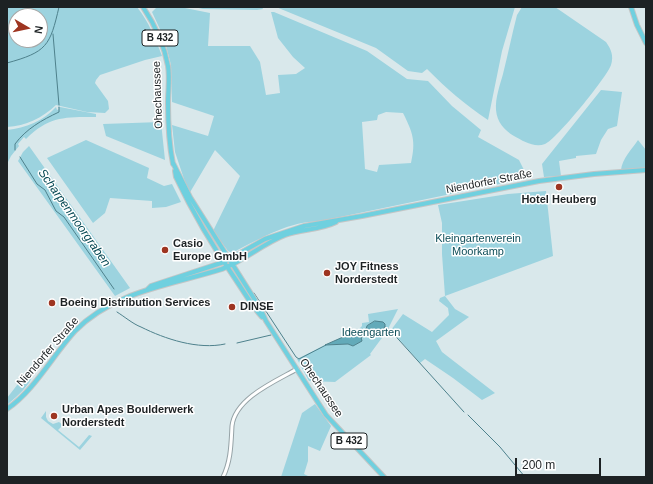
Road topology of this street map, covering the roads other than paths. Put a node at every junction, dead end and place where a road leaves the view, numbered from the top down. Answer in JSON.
{"nodes":[{"id":1,"x":143,"y":7,"type":"edge"},
{"id":2,"x":631,"y":7,"type":"edge"},
{"id":3,"x":645,"y":41,"type":"edge"},
{"id":4,"x":173,"y":163,"type":"junction"},
{"id":5,"x":646,"y":170,"type":"edge"},
{"id":6,"x":337,"y":221,"type":"junction"},
{"id":7,"x":229,"y":260,"type":"junction"},
{"id":8,"x":224,"y":262,"type":"junction"},
{"id":9,"x":232,"y":265,"type":"junction"},
{"id":10,"x":227,"y":267,"type":"junction"},
{"id":11,"x":147,"y":290,"type":"junction"},
{"id":12,"x":266,"y":321,"type":"junction"},
{"id":13,"x":297,"y":369,"type":"junction"},
{"id":14,"x":7,"y":409,"type":"edge"},
{"id":15,"x":223,"y":477,"type":"edge"},
{"id":16,"x":384,"y":477,"type":"edge"}],
"edges":[{"from":1,"to":4,"type":"main road","name":"Ohechaussee","number":"B 432"},
{"from":2,"to":3,"type":"main road"},
{"from":4,"to":7,"type":"main road","name":"Ohechaussee","number":"B 432"},
{"from":4,"to":8,"type":"main road","name":"Ohechaussee","number":"B 432"},
{"from":5,"to":6,"type":"main road","name":"Niendorfer Straße"},
{"from":6,"to":7,"type":"main road","name":"Niendorfer Straße"},
{"from":6,"to":9,"type":"main road","name":"Niendorfer Straße"},
{"from":7,"to":8,"type":"main road","name":"Niendorfer Straße"},
{"from":7,"to":9,"type":"main road","name":"Ohechaussee","number":"B 432"},
{"from":8,"to":10,"type":"main road","name":"Ohechaussee","number":"B 432"},
{"from":8,"to":11,"type":"main road","name":"Niendorfer Straße"},
{"from":9,"to":10,"type":"main road","name":"Niendorfer Straße"},
{"from":9,"to":12,"type":"main road","name":"Ohechaussee","number":"B 432"},
{"from":10,"to":11,"type":"main road","name":"Niendorfer Straße"},
{"from":10,"to":12,"type":"main road","name":"Ohechaussee","number":"B 432"},
{"from":11,"to":14,"type":"main road","name":"Niendorfer Straße"},
{"from":12,"to":13,"type":"main road","name":"Ohechaussee","number":"B 432"},
{"from":13,"to":15,"type":"street"},
{"from":13,"to":16,"type":"main road","name":"Ohechaussee","number":"B 432"}]}
